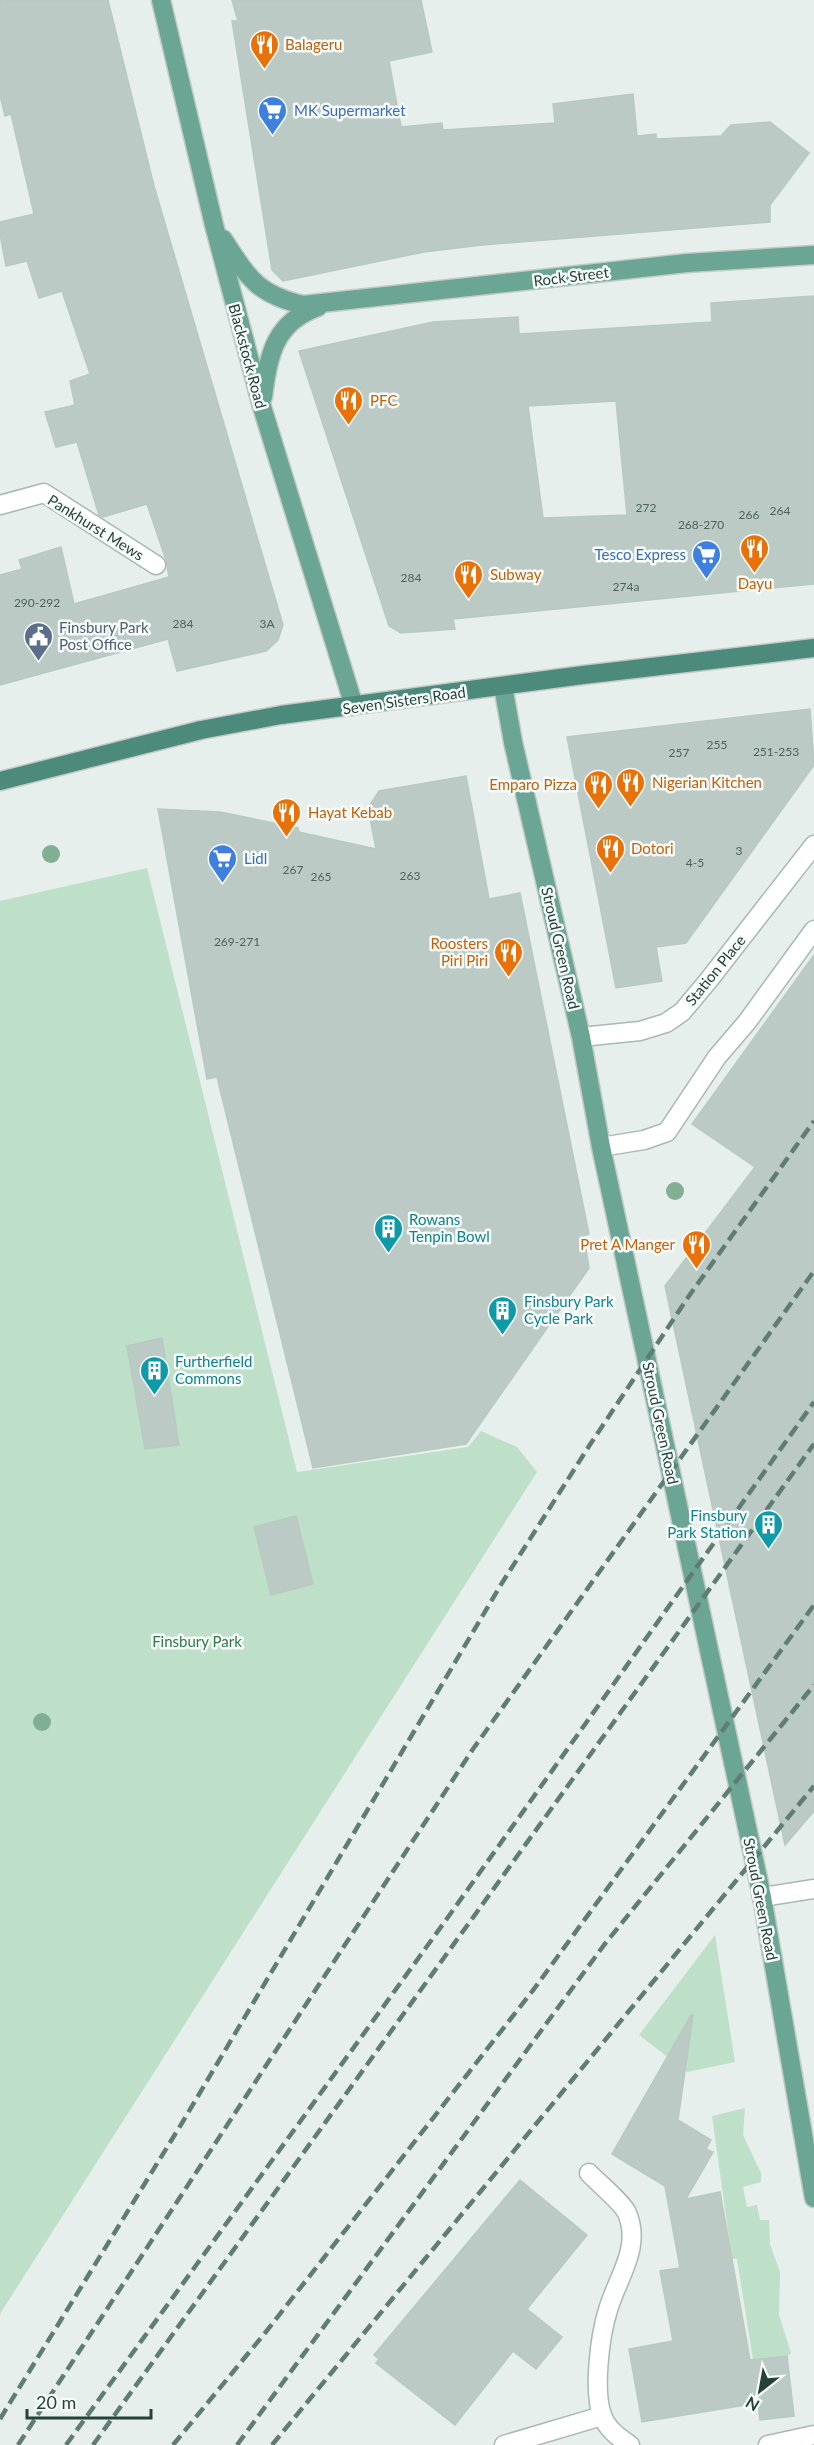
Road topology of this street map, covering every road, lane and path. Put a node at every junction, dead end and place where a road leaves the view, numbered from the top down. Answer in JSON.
{"nodes":[{"id":1,"x":161,"y":0,"type":"edge"},
{"id":2,"x":214,"y":225,"type":"junction"},
{"id":3,"x":814,"y":255,"type":"edge"},
{"id":4,"x":328,"y":303,"type":"junction"},
{"id":5,"x":262,"y":407,"type":"junction"},
{"id":6,"x":0,"y":505,"type":"edge"},
{"id":7,"x":156,"y":565,"type":"dead end"},
{"id":8,"x":814,"y":648,"type":"edge"},
{"id":9,"x":503,"y":686,"type":"junction"},
{"id":10,"x":354,"y":706,"type":"junction"},
{"id":11,"x":0,"y":781,"type":"edge"},
{"id":12,"x":814,"y":845,"type":"edge"},
{"id":13,"x":814,"y":930,"type":"edge"},
{"id":14,"x":581,"y":1037,"type":"junction"},
{"id":15,"x":602,"y":1148,"type":"junction"},
{"id":16,"x":814,"y":1889,"type":"edge"},
{"id":17,"x":762,"y":1897,"type":"junction"},
{"id":18,"x":588,"y":2173,"type":"dead end"},
{"id":19,"x":814,"y":2198,"type":"edge"},
{"id":20,"x":602,"y":2416,"type":"junction"},
{"id":21,"x":814,"y":2435,"type":"edge"},
{"id":22,"x":504,"y":2445,"type":"edge"},
{"id":23,"x":630,"y":2445,"type":"edge"},
{"id":24,"x":768,"y":2445,"type":"edge"}],
"edges":[{"from":1,"to":2,"type":"main road","name":"Blackstock Road"},
{"from":2,"to":4,"type":"main road","name":"Rock Street"},
{"from":2,"to":5,"type":"main road","name":"Blackstock Road"},
{"from":3,"to":4,"type":"main road","name":"Rock Street"},
{"from":4,"to":5,"type":"main road","name":"Rock Street"},
{"from":5,"to":10,"type":"main road","name":"Blackstock Road"},
{"from":6,"to":7,"type":"lane","name":"Pankhurst Mews"},
{"from":8,"to":9,"type":"highway","name":"Seven Sisters Road"},
{"from":9,"to":10,"type":"highway","name":"Seven Sisters Road"},
{"from":9,"to":14,"type":"main road","name":"Stroud Green Road"},
{"from":10,"to":11,"type":"highway","name":"Seven Sisters Road"},
{"from":12,"to":14,"type":"lane","name":"Station Place"},
{"from":13,"to":15,"type":"lane"},
{"from":14,"to":15,"type":"main road","name":"Stroud Green Road"},
{"from":15,"to":17,"type":"main road","name":"Stroud Green Road"},
{"from":16,"to":17,"type":"lane"},
{"from":17,"to":19,"type":"main road","name":"Stroud Green Road"},
{"from":18,"to":20,"type":"lane"},
{"from":20,"to":22,"type":"lane"},
{"from":20,"to":23,"type":"lane"},
{"from":21,"to":24,"type":"lane"}]}
